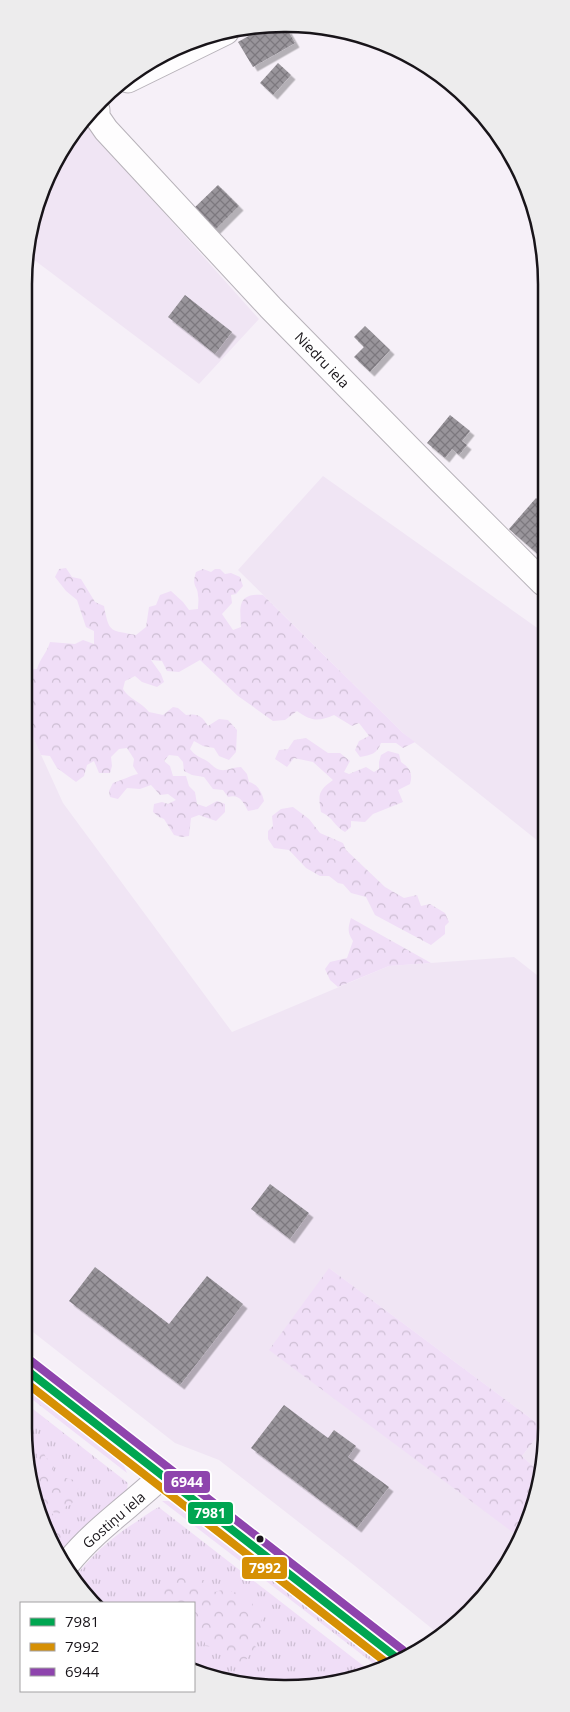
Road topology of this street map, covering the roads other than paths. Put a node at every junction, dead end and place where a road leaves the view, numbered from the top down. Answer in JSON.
{"nodes":[{"id":1,"x":102,"y":120,"type":"edge"},
{"id":2,"x":538,"y":578,"type":"edge"},
{"id":3,"x":32,"y":1374,"type":"edge"},
{"id":4,"x":162,"y":1476,"type":"junction"},
{"id":5,"x":71,"y":1560,"type":"edge"},
{"id":6,"x":392,"y":1655,"type":"edge"}],
"edges":[{"from":1,"to":2,"type":"street","name":"Niedru iela"},
{"from":3,"to":4,"type":"highway"},
{"from":4,"to":5,"type":"street","name":"Gostiņu iela"},
{"from":4,"to":6,"type":"highway"}]}
